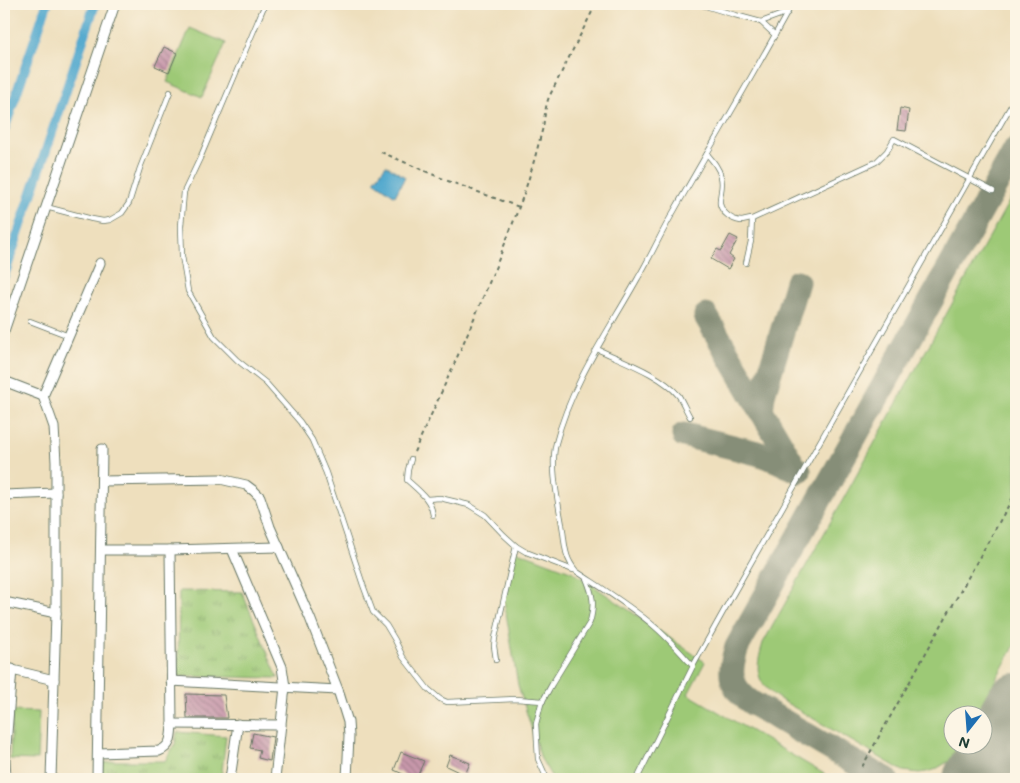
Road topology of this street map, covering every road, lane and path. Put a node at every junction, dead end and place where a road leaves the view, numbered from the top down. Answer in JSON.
{"nodes":[{"id":1,"x":115,"y":4,"type":"edge"},
{"id":2,"x":266,"y":4,"type":"edge"},
{"id":3,"x":596,"y":4,"type":"edge"},
{"id":4,"x":699,"y":4,"type":"edge"},
{"id":5,"x":792,"y":4,"type":"edge"},
{"id":6,"x":788,"y":12,"type":"junction"},
{"id":7,"x":761,"y":22,"type":"junction"},
{"id":8,"x":775,"y":35,"type":"junction"},
{"id":9,"x":170,"y":92,"type":"dead end"},
{"id":10,"x":1016,"y":97,"type":"edge"},
{"id":11,"x":381,"y":152,"type":"dead end"},
{"id":12,"x":707,"y":154,"type":"junction"},
{"id":13,"x":970,"y":179,"type":"junction"},
{"id":14,"x":993,"y":191,"type":"dead end"},
{"id":15,"x":46,"y":207,"type":"junction"},
{"id":16,"x":519,"y":207,"type":"junction"},
{"id":17,"x":752,"y":219,"type":"junction"},
{"id":18,"x":100,"y":263,"type":"dead end"},
{"id":19,"x":746,"y":264,"type":"dead end"},
{"id":20,"x":30,"y":321,"type":"dead end"},
{"id":21,"x":4,"y":331,"type":"edge"},
{"id":22,"x":69,"y":336,"type":"junction"},
{"id":23,"x":597,"y":349,"type":"junction"},
{"id":24,"x":4,"y":381,"type":"edge"},
{"id":25,"x":43,"y":396,"type":"junction"},
{"id":26,"x":690,"y":418,"type":"dead end"},
{"id":27,"x":102,"y":449,"type":"dead end"},
{"id":28,"x":411,"y":459,"type":"joint"},
{"id":29,"x":102,"y":481,"type":"junction"},
{"id":30,"x":1016,"y":492,"type":"edge"},
{"id":31,"x":56,"y":493,"type":"junction"},
{"id":32,"x":4,"y":496,"type":"edge"},
{"id":33,"x":427,"y":499,"type":"junction"},
{"id":34,"x":433,"y":514,"type":"dead end"},
{"id":35,"x":516,"y":546,"type":"junction"},
{"id":36,"x":279,"y":547,"type":"junction"},
{"id":37,"x":232,"y":549,"type":"junction"},
{"id":38,"x":101,"y":550,"type":"junction"},
{"id":39,"x":170,"y":550,"type":"junction"},
{"id":40,"x":576,"y":571,"type":"junction"},
{"id":41,"x":585,"y":577,"type":"junction"},
{"id":42,"x":4,"y":602,"type":"edge"},
{"id":43,"x":56,"y":613,"type":"junction"},
{"id":44,"x":496,"y":660,"type":"dead end"},
{"id":45,"x":693,"y":666,"type":"junction"},
{"id":46,"x":8,"y":668,"type":"edge"},
{"id":47,"x":54,"y":680,"type":"junction"},
{"id":48,"x":171,"y":681,"type":"junction"},
{"id":49,"x":285,"y":687,"type":"junction"},
{"id":50,"x":338,"y":690,"type":"junction"},
{"id":51,"x":543,"y":700,"type":"junction"},
{"id":52,"x":172,"y":724,"type":"junction"},
{"id":53,"x":238,"y":724,"type":"junction"},
{"id":54,"x":281,"y":725,"type":"junction"},
{"id":55,"x":98,"y":753,"type":"junction"},
{"id":56,"x":862,"y":767,"type":"dead end"},
{"id":57,"x":6,"y":779,"type":"edge"},
{"id":58,"x":51,"y":779,"type":"edge"},
{"id":59,"x":97,"y":779,"type":"edge"},
{"id":60,"x":230,"y":779,"type":"edge"},
{"id":61,"x":274,"y":779,"type":"edge"},
{"id":62,"x":347,"y":779,"type":"edge"},
{"id":63,"x":547,"y":779,"type":"edge"},
{"id":64,"x":637,"y":779,"type":"edge"}],
"edges":[{"from":1,"to":15,"type":"street"},
{"from":2,"to":51,"type":"lane"},
{"from":3,"to":16,"type":"path"},
{"from":4,"to":7,"type":"lane"},
{"from":5,"to":6,"type":"lane"},
{"from":6,"to":7,"type":"lane"},
{"from":6,"to":8,"type":"lane"},
{"from":7,"to":8,"type":"lane"},
{"from":8,"to":12,"type":"lane"},
{"from":9,"to":15,"type":"lane"},
{"from":10,"to":13,"type":"lane"},
{"from":11,"to":16,"type":"path"},
{"from":12,"to":17,"type":"lane"},
{"from":12,"to":23,"type":"lane"},
{"from":13,"to":14,"type":"lane"},
{"from":13,"to":17,"type":"lane"},
{"from":13,"to":45,"type":"lane"},
{"from":15,"to":21,"type":"street"},
{"from":16,"to":28,"type":"path"},
{"from":17,"to":19,"type":"lane"},
{"from":18,"to":22,"type":"street"},
{"from":20,"to":22,"type":"lane"},
{"from":22,"to":25,"type":"street"},
{"from":23,"to":26,"type":"lane"},
{"from":23,"to":40,"type":"lane"},
{"from":24,"to":25,"type":"street"},
{"from":25,"to":31,"type":"street"},
{"from":27,"to":29,"type":"street"},
{"from":28,"to":33,"type":"lane"},
{"from":29,"to":36,"type":"street"},
{"from":29,"to":38,"type":"street"},
{"from":30,"to":56,"type":"path"},
{"from":31,"to":32,"type":"street"},
{"from":31,"to":43,"type":"street"},
{"from":33,"to":34,"type":"lane"},
{"from":33,"to":35,"type":"lane"},
{"from":35,"to":40,"type":"lane"},
{"from":35,"to":44,"type":"lane"},
{"from":36,"to":37,"type":"street"},
{"from":36,"to":50,"type":"street"},
{"from":37,"to":39,"type":"street"},
{"from":37,"to":49,"type":"street"},
{"from":38,"to":39,"type":"street"},
{"from":38,"to":55,"type":"street"},
{"from":39,"to":48,"type":"street"},
{"from":40,"to":41,"type":"lane"},
{"from":41,"to":45,"type":"lane"},
{"from":41,"to":51,"type":"lane"},
{"from":42,"to":43,"type":"street"},
{"from":43,"to":47,"type":"street"},
{"from":45,"to":64,"type":"lane"},
{"from":46,"to":47,"type":"street"},
{"from":46,"to":57,"type":"street"},
{"from":47,"to":58,"type":"street"},
{"from":48,"to":49,"type":"street"},
{"from":48,"to":52,"type":"street"},
{"from":49,"to":50,"type":"street"},
{"from":49,"to":54,"type":"street"},
{"from":50,"to":62,"type":"street"},
{"from":51,"to":63,"type":"lane"},
{"from":52,"to":53,"type":"street"},
{"from":52,"to":55,"type":"street"},
{"from":53,"to":54,"type":"street"},
{"from":53,"to":60,"type":"street"},
{"from":54,"to":61,"type":"street"},
{"from":55,"to":59,"type":"street"}]}
